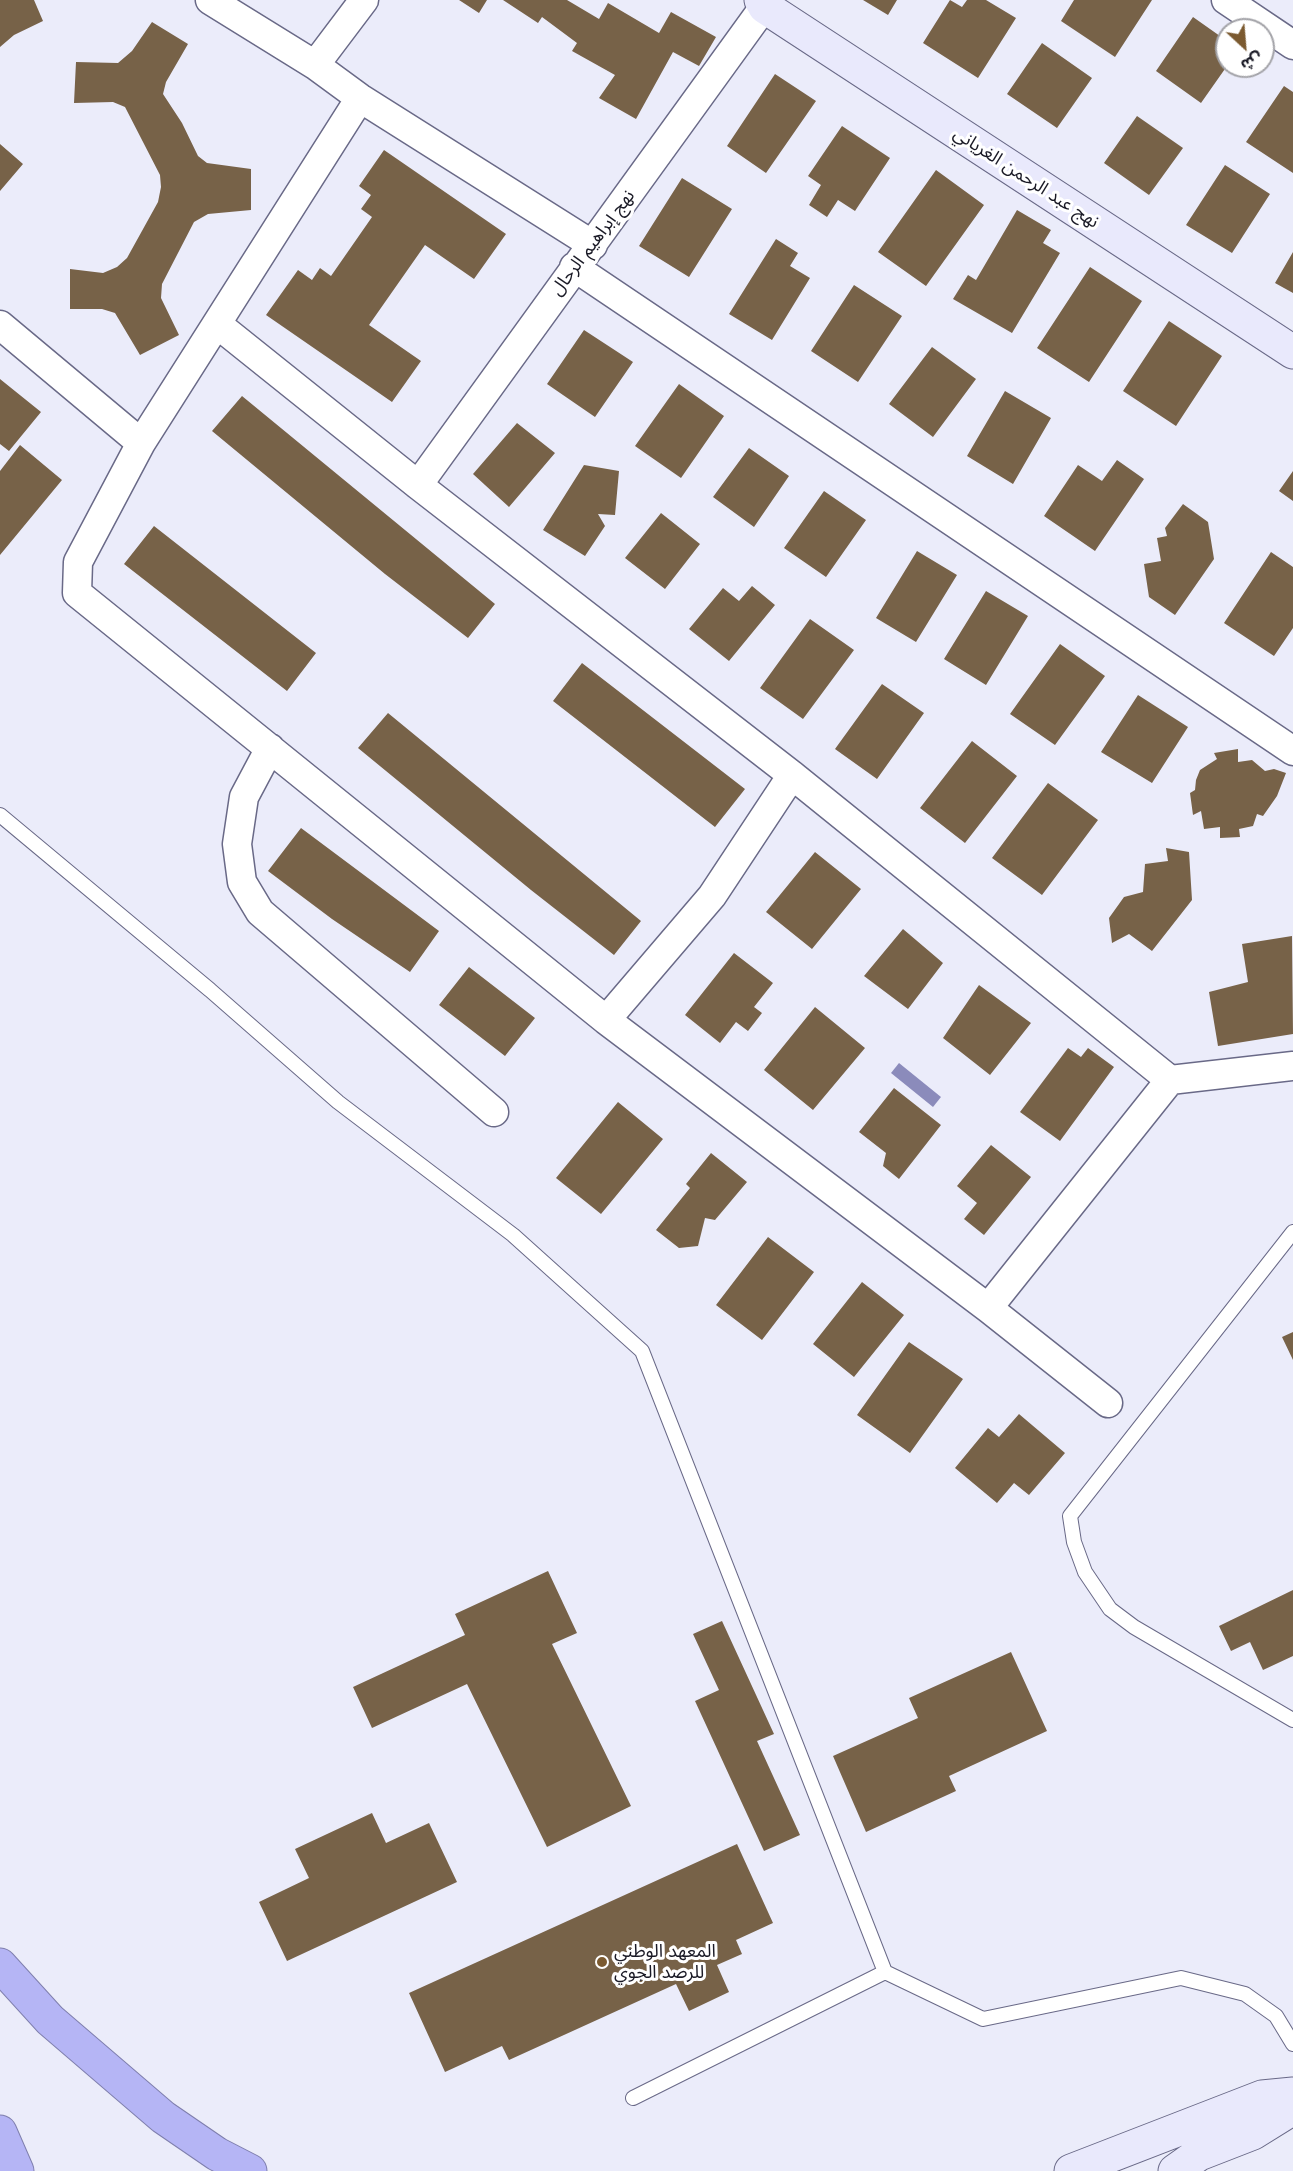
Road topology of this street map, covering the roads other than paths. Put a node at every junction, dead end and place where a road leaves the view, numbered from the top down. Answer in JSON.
{"nodes":[{"id":1,"x":210,"y":0,"type":"edge"},
{"id":2,"x":364,"y":0,"type":"edge"},
{"id":3,"x":1226,"y":0,"type":"edge"},
{"id":4,"x":765,"y":2,"type":"edge"},
{"id":5,"x":1293,"y":45,"type":"edge"},
{"id":6,"x":315,"y":65,"type":"junction"},
{"id":7,"x":360,"y":98,"type":"junction"},
{"id":8,"x":593,"y":244,"type":"junction"},
{"id":9,"x":574,"y":267,"type":"junction"},
{"id":10,"x":217,"y":324,"type":"junction"},
{"id":11,"x":0,"y":325,"type":"edge"},
{"id":12,"x":1293,"y":352,"type":"edge"},
{"id":13,"x":141,"y":443,"type":"junction"},
{"id":14,"x":418,"y":485,"type":"junction"},
{"id":15,"x":270,"y":748,"type":"junction"},
{"id":16,"x":1293,"y":751,"type":"edge"},
{"id":17,"x":792,"y":775,"type":"junction"},
{"id":18,"x":0,"y":815,"type":"edge"},
{"id":19,"x":606,"y":1020,"type":"junction"},
{"id":20,"x":1293,"y":1066,"type":"edge"},
{"id":21,"x":1170,"y":1080,"type":"junction"},
{"id":22,"x":494,"y":1112,"type":"dead end"},
{"id":23,"x":1293,"y":1232,"type":"edge"},
{"id":24,"x":988,"y":1308,"type":"junction"},
{"id":25,"x":1108,"y":1403,"type":"dead end"},
{"id":26,"x":1293,"y":1720,"type":"edge"},
{"id":27,"x":0,"y":1965,"type":"edge"},
{"id":28,"x":885,"y":1972,"type":"junction"},
{"id":29,"x":1293,"y":2044,"type":"edge"},
{"id":30,"x":1293,"y":2094,"type":"edge"},
{"id":31,"x":633,"y":2098,"type":"dead end"},
{"id":32,"x":1293,"y":2108,"type":"edge"},
{"id":33,"x":0,"y":2132,"type":"edge"},
{"id":34,"x":1253,"y":2133,"type":"junction"},
{"id":35,"x":17,"y":2171,"type":"edge"},
{"id":36,"x":250,"y":2171,"type":"edge"},
{"id":37,"x":1071,"y":2171,"type":"edge"},
{"id":38,"x":1175,"y":2171,"type":"edge"},
{"id":39,"x":1215,"y":2171,"type":"edge"}],
"edges":[{"from":1,"to":6,"type":"street"},
{"from":2,"to":6,"type":"street"},
{"from":3,"to":5,"type":"street"},
{"from":4,"to":8,"type":"street","name":"نهج إبراهيم الرحال"},
{"from":4,"to":12,"type":"street","name":"نهج عبد الرحمن الغرياني"},
{"from":6,"to":7,"type":"street"},
{"from":7,"to":8,"type":"street"},
{"from":7,"to":10,"type":"street"},
{"from":8,"to":9,"type":"street","name":"نهج إبراهيم الرحال"},
{"from":9,"to":14,"type":"street","name":"نهج إبراهيم الرحال"},
{"from":9,"to":16,"type":"street"},
{"from":10,"to":13,"type":"street"},
{"from":10,"to":14,"type":"street"},
{"from":11,"to":13,"type":"street"},
{"from":13,"to":15,"type":"street"},
{"from":14,"to":17,"type":"street"},
{"from":15,"to":19,"type":"street"},
{"from":15,"to":22,"type":"street"},
{"from":17,"to":19,"type":"street"},
{"from":17,"to":21,"type":"street"},
{"from":18,"to":28,"type":"lane"},
{"from":19,"to":24,"type":"street"},
{"from":20,"to":21,"type":"street"},
{"from":21,"to":24,"type":"street"},
{"from":23,"to":26,"type":"lane"},
{"from":24,"to":25,"type":"street"},
{"from":27,"to":36,"type":"highway"},
{"from":28,"to":29,"type":"lane"},
{"from":28,"to":31,"type":"lane"},
{"from":30,"to":37,"type":"street"},
{"from":32,"to":34,"type":"street"},
{"from":33,"to":35,"type":"highway"},
{"from":34,"to":38,"type":"street"},
{"from":34,"to":39,"type":"street"}]}
